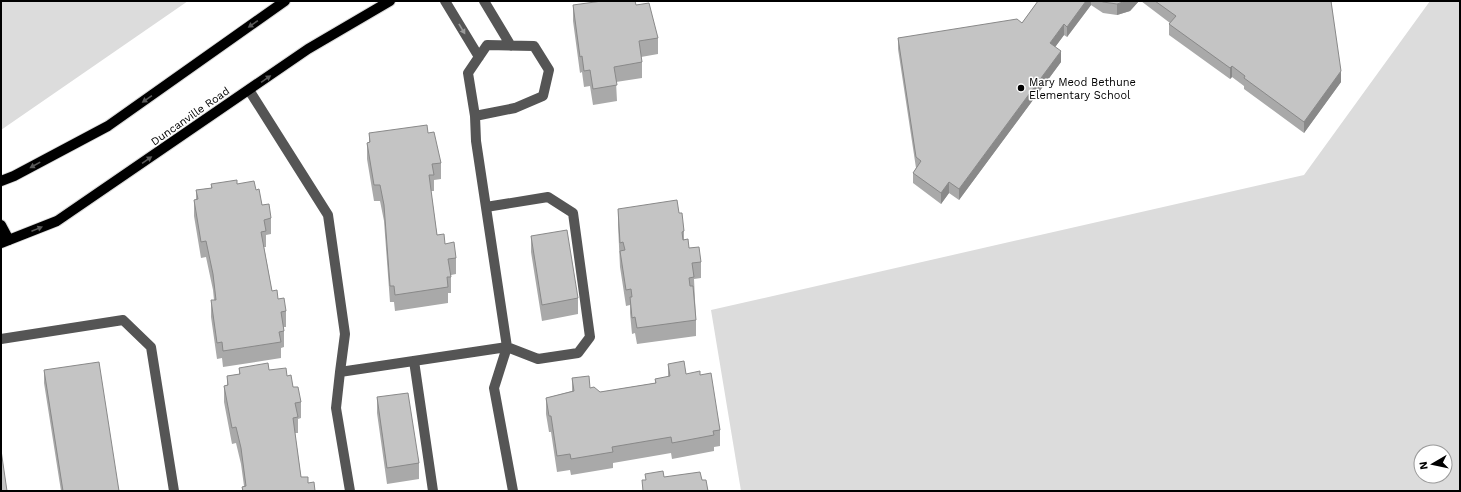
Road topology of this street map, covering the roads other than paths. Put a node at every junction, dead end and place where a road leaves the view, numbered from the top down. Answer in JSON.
{"nodes":[{"id":1,"x":284,"y":1,"type":"edge"},
{"id":2,"x":390,"y":1,"type":"edge"},
{"id":3,"x":445,"y":1,"type":"edge"},
{"id":4,"x":484,"y":1,"type":"edge"},
{"id":5,"x":510,"y":46,"type":"junction"},
{"id":6,"x":479,"y":57,"type":"junction"},
{"id":7,"x":249,"y":90,"type":"junction"},
{"id":8,"x":475,"y":116,"type":"junction"},
{"id":9,"x":1,"y":181,"type":"edge"},
{"id":10,"x":486,"y":207,"type":"junction"},
{"id":11,"x":1,"y":224,"type":"edge"},
{"id":12,"x":5,"y":242,"type":"edge"},
{"id":13,"x":1,"y":339,"type":"edge"},
{"id":14,"x":507,"y":347,"type":"junction"},
{"id":15,"x":414,"y":361,"type":"junction"},
{"id":16,"x":340,"y":372,"type":"junction"},
{"id":17,"x":174,"y":491,"type":"edge"},
{"id":18,"x":350,"y":491,"type":"edge"},
{"id":19,"x":433,"y":491,"type":"edge"},
{"id":20,"x":513,"y":491,"type":"edge"}],
"edges":[{"from":1,"to":9,"type":"main road","one_way":true},
{"from":7,"to":2,"type":"main road","name":"Duncanville Road","one_way":true},
{"from":3,"to":6,"type":"lane","one_way":true},
{"from":4,"to":5,"type":"lane"},
{"from":5,"to":6,"type":"lane"},
{"from":5,"to":8,"type":"lane"},
{"from":6,"to":8,"type":"lane"},
{"from":12,"to":7,"type":"main road","name":"Duncanville Road","one_way":true},
{"from":7,"to":16,"type":"lane"},
{"from":8,"to":10,"type":"lane"},
{"from":10,"to":14,"type":"lane"},
{"from":10,"to":14,"type":"lane"},
{"from":11,"to":12,"type":"main road"},
{"from":13,"to":17,"type":"lane"},
{"from":14,"to":15,"type":"lane"},
{"from":14,"to":20,"type":"lane"},
{"from":15,"to":16,"type":"lane"},
{"from":15,"to":19,"type":"lane"},
{"from":16,"to":18,"type":"lane"}]}
